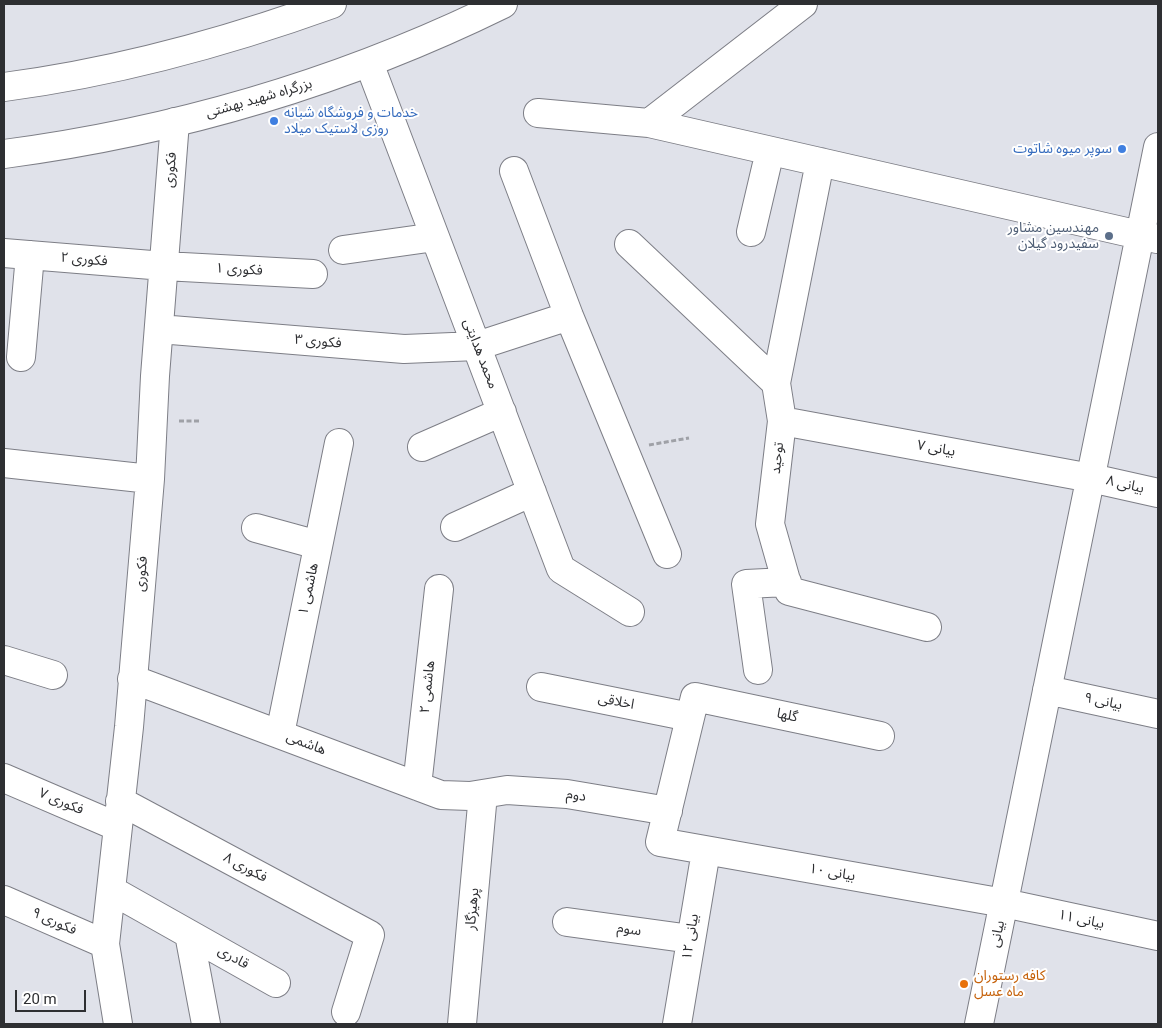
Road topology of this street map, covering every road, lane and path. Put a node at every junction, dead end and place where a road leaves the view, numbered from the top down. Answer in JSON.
{"nodes":[{"id":1,"x":332,"y":4,"type":"edge"},
{"id":2,"x":503,"y":4,"type":"edge"},
{"id":3,"x":802,"y":4,"type":"edge"},
{"id":4,"x":370,"y":63,"type":"junction"},
{"id":5,"x":4,"y":87,"type":"edge"},
{"id":6,"x":538,"y":114,"type":"dead end"},
{"id":7,"x":175,"y":122,"type":"junction"},
{"id":8,"x":648,"y":122,"type":"junction"},
{"id":9,"x":1158,"y":147,"type":"edge"},
{"id":10,"x":770,"y":150,"type":"junction"},
{"id":11,"x":4,"y":154,"type":"edge"},
{"id":12,"x":820,"y":162,"type":"junction"},
{"id":13,"x":514,"y":171,"type":"dead end"},
{"id":14,"x":751,"y":232,"type":"dead end"},
{"id":15,"x":435,"y":237,"type":"junction"},
{"id":16,"x":1149,"y":237,"type":"edge"},
{"id":17,"x":629,"y":244,"type":"dead end"},
{"id":18,"x":343,"y":250,"type":"dead end"},
{"id":19,"x":17,"y":254,"type":"edge"},
{"id":20,"x":164,"y":266,"type":"junction"},
{"id":21,"x":313,"y":274,"type":"dead end"},
{"id":22,"x":569,"y":316,"type":"junction"},
{"id":23,"x":159,"y":329,"type":"junction"},
{"id":24,"x":477,"y":346,"type":"junction"},
{"id":25,"x":21,"y":357,"type":"dead end"},
{"id":26,"x":776,"y":383,"type":"junction"},
{"id":27,"x":502,"y":412,"type":"junction"},
{"id":28,"x":782,"y":422,"type":"junction"},
{"id":29,"x":689,"y":438,"type":"dead end"},
{"id":30,"x":339,"y":443,"type":"dead end"},
{"id":31,"x":422,"y":447,"type":"dead end"},
{"id":32,"x":624,"y":449,"type":"junction"},
{"id":33,"x":4,"y":463,"type":"edge"},
{"id":34,"x":1091,"y":478,"type":"junction"},
{"id":35,"x":150,"y":480,"type":"junction"},
{"id":36,"x":532,"y":492,"type":"junction"},
{"id":37,"x":1158,"y":493,"type":"edge"},
{"id":38,"x":455,"y":527,"type":"dead end"},
{"id":39,"x":256,"y":528,"type":"dead end"},
{"id":40,"x":318,"y":545,"type":"junction"},
{"id":41,"x":667,"y":554,"type":"dead end"},
{"id":42,"x":787,"y":582,"type":"junction"},
{"id":43,"x":439,"y":589,"type":"dead end"},
{"id":44,"x":630,"y":612,"type":"dead end"},
{"id":45,"x":927,"y":627,"type":"dead end"},
{"id":46,"x":4,"y":660,"type":"edge"},
{"id":47,"x":758,"y":670,"type":"dead end"},
{"id":48,"x":53,"y":675,"type":"dead end"},
{"id":49,"x":132,"y":679,"type":"junction"},
{"id":50,"x":541,"y":687,"type":"dead end"},
{"id":51,"x":1047,"y":690,"type":"junction"},
{"id":52,"x":692,"y":707,"type":"junction"},
{"id":53,"x":1158,"y":714,"type":"edge"},
{"id":54,"x":280,"y":734,"type":"junction"},
{"id":55,"x":880,"y":736,"type":"dead end"},
{"id":56,"x":4,"y":778,"type":"edge"},
{"id":57,"x":417,"y":786,"type":"junction"},
{"id":58,"x":483,"y":794,"type":"junction"},
{"id":59,"x":120,"y":800,"type":"junction"},
{"id":60,"x":668,"y":811,"type":"junction"},
{"id":61,"x":118,"y":827,"type":"junction"},
{"id":62,"x":706,"y":851,"type":"junction"},
{"id":63,"x":111,"y":890,"type":"junction"},
{"id":64,"x":4,"y":900,"type":"edge"},
{"id":65,"x":1004,"y":903,"type":"junction"},
{"id":66,"x":566,"y":922,"type":"dead end"},
{"id":67,"x":189,"y":934,"type":"junction"},
{"id":68,"x":1158,"y":936,"type":"edge"},
{"id":69,"x":691,"y":939,"type":"junction"},
{"id":70,"x":105,"y":944,"type":"junction"},
{"id":71,"x":276,"y":983,"type":"dead end"},
{"id":72,"x":346,"y":1012,"type":"dead end"},
{"id":73,"x":118,"y":1024,"type":"edge"},
{"id":74,"x":206,"y":1024,"type":"edge"},
{"id":75,"x":462,"y":1024,"type":"edge"},
{"id":76,"x":677,"y":1024,"type":"edge"},
{"id":77,"x":979,"y":1024,"type":"edge"}],
"edges":[{"from":1,"to":5,"type":"main road"},
{"from":2,"to":4,"type":"main road","name":"بزرگراه شهید بهشتی"},
{"from":3,"to":8,"type":"main road"},
{"from":4,"to":7,"type":"main road","name":"بزرگراه شهید بهشتی"},
{"from":4,"to":15,"type":"main road","name":"محمد هدایتی"},
{"from":6,"to":8,"type":"main road"},
{"from":7,"to":11,"type":"main road","name":"بزرگراه شهید بهشتی"},
{"from":7,"to":20,"type":"main road","name":"فکوری"},
{"from":8,"to":10,"type":"main road"},
{"from":9,"to":16,"type":"main road","name":"بیانی"},
{"from":10,"to":12,"type":"main road"},
{"from":10,"to":14,"type":"main road"},
{"from":12,"to":16,"type":"main road"},
{"from":12,"to":26,"type":"main road"},
{"from":13,"to":22,"type":"main road"},
{"from":15,"to":18,"type":"main road"},
{"from":15,"to":24,"type":"main road","name":"محمد هدایتی"},
{"from":16,"to":34,"type":"main road","name":"بیانی"},
{"from":17,"to":26,"type":"main road"},
{"from":19,"to":20,"type":"main road","name":"فکوری ۲"},
{"from":19,"to":25,"type":"main road"},
{"from":20,"to":21,"type":"main road","name":"فکوری ۱"},
{"from":20,"to":23,"type":"main road","name":"فکوری"},
{"from":22,"to":24,"type":"main road","name":"فکوری ۳"},
{"from":22,"to":32,"type":"main road"},
{"from":23,"to":24,"type":"main road","name":"فکوری ۳"},
{"from":23,"to":35,"type":"main road","name":"فکوری"},
{"from":24,"to":27,"type":"main road","name":"محمد هدایتی"},
{"from":26,"to":28,"type":"main road","name":"توحید"},
{"from":27,"to":31,"type":"main road"},
{"from":27,"to":36,"type":"main road","name":"محمد هدایتی"},
{"from":28,"to":34,"type":"main road","name":"بیانی ۷"},
{"from":28,"to":42,"type":"main road","name":"توحید"},
{"from":29,"to":32,"type":"path"},
{"from":30,"to":40,"type":"main road","name":"هاشمی ۱"},
{"from":32,"to":41,"type":"main road"},
{"from":33,"to":35,"type":"main road"},
{"from":34,"to":37,"type":"main road","name":"بیانی ۸"},
{"from":34,"to":51,"type":"main road","name":"بیانی"},
{"from":35,"to":49,"type":"main road","name":"فکوری"},
{"from":36,"to":38,"type":"main road"},
{"from":36,"to":44,"type":"main road","name":"محمد هدایتی"},
{"from":39,"to":40,"type":"main road"},
{"from":40,"to":54,"type":"main road","name":"هاشمی ۱"},
{"from":42,"to":45,"type":"main road"},
{"from":42,"to":47,"type":"main road"},
{"from":43,"to":57,"type":"main road","name":"هاشمی ۲"},
{"from":46,"to":48,"type":"main road"},
{"from":49,"to":54,"type":"main road","name":"هاشمی"},
{"from":49,"to":59,"type":"main road","name":"فکوری"},
{"from":50,"to":52,"type":"main road","name":"اخلاقی"},
{"from":51,"to":53,"type":"main road","name":"بیانی ۹"},
{"from":51,"to":65,"type":"main road","name":"بیانی"},
{"from":52,"to":55,"type":"main road","name":"گلها"},
{"from":52,"to":60,"type":"main road"},
{"from":54,"to":57,"type":"main road","name":"هاشمی"},
{"from":56,"to":61,"type":"main road","name":"فکوری ۷"},
{"from":57,"to":58,"type":"main road","name":"هاشمی"},
{"from":58,"to":60,"type":"main road","name":"دوم"},
{"from":58,"to":75,"type":"main road","name":"پرهیزگار"},
{"from":59,"to":61,"type":"main road","name":"فکوری"},
{"from":59,"to":72,"type":"main road","name":"فکوری ۸"},
{"from":60,"to":62,"type":"main road","name":"بیانی ۱۰"},
{"from":61,"to":63,"type":"main road","name":"فکوری"},
{"from":62,"to":65,"type":"main road","name":"بیانی ۱۰"},
{"from":62,"to":69,"type":"main road","name":"بیانی ۱۲"},
{"from":63,"to":67,"type":"main road","name":"قادری"},
{"from":63,"to":70,"type":"main road","name":"فکوری"},
{"from":64,"to":70,"type":"main road","name":"فکوری ۹"},
{"from":65,"to":68,"type":"main road","name":"بیانی ۱۱"},
{"from":65,"to":77,"type":"main road","name":"بیانی"},
{"from":66,"to":69,"type":"main road","name":"سوم"},
{"from":67,"to":71,"type":"main road","name":"قادری"},
{"from":67,"to":74,"type":"main road"},
{"from":69,"to":76,"type":"main road","name":"بیانی ۱۲"},
{"from":70,"to":73,"type":"main road","name":"فکوری"}]}
